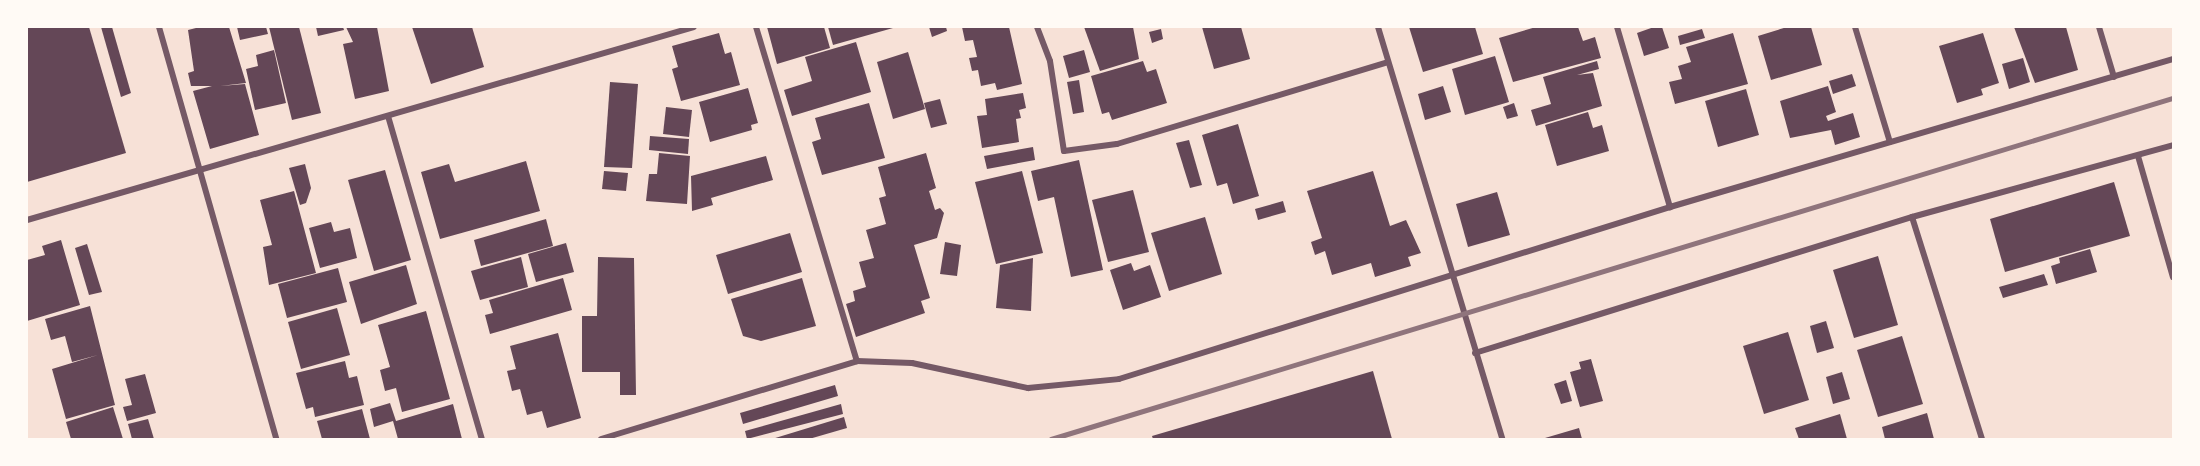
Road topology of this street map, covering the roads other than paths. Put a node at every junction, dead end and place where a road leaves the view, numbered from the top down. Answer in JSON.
{"nodes":[{"id":1,"x":159,"y":27,"type":"edge"},
{"id":2,"x":694,"y":27,"type":"edge"},
{"id":3,"x":756,"y":27,"type":"edge"},
{"id":4,"x":1037,"y":27,"type":"edge"},
{"id":5,"x":1378,"y":27,"type":"edge"},
{"id":6,"x":1617,"y":27,"type":"edge"},
{"id":7,"x":1855,"y":27,"type":"edge"},
{"id":8,"x":2099,"y":27,"type":"edge"},
{"id":9,"x":2173,"y":59,"type":"edge"},
{"id":10,"x":1388,"y":62,"type":"junction"},
{"id":11,"x":2114,"y":77,"type":"junction"},
{"id":12,"x":388,"y":116,"type":"junction"},
{"id":13,"x":1890,"y":142,"type":"junction"},
{"id":14,"x":2173,"y":145,"type":"edge"},
{"id":15,"x":2138,"y":156,"type":"junction"},
{"id":16,"x":199,"y":170,"type":"junction"},
{"id":17,"x":1670,"y":207,"type":"junction"},
{"id":18,"x":1912,"y":217,"type":"junction"},
{"id":19,"x":27,"y":220,"type":"edge"},
{"id":20,"x":1451,"y":274,"type":"junction"},
{"id":21,"x":2173,"y":277,"type":"edge"},
{"id":22,"x":1475,"y":353,"type":"junction"},
{"id":23,"x":857,"y":361,"type":"junction"},
{"id":24,"x":276,"y":439,"type":"edge"},
{"id":25,"x":482,"y":439,"type":"edge"},
{"id":26,"x":601,"y":439,"type":"edge"},
{"id":27,"x":1502,"y":439,"type":"edge"},
{"id":28,"x":1982,"y":439,"type":"edge"}],
"edges":[{"from":1,"to":16,"type":"street"},
{"from":2,"to":12,"type":"street"},
{"from":3,"to":23,"type":"street"},
{"from":4,"to":10,"type":"street"},
{"from":5,"to":10,"type":"street"},
{"from":6,"to":17,"type":"street"},
{"from":7,"to":13,"type":"street"},
{"from":8,"to":11,"type":"street"},
{"from":9,"to":11,"type":"street"},
{"from":10,"to":20,"type":"street"},
{"from":11,"to":13,"type":"street"},
{"from":12,"to":16,"type":"street"},
{"from":12,"to":25,"type":"street"},
{"from":13,"to":17,"type":"street"},
{"from":14,"to":15,"type":"street"},
{"from":15,"to":18,"type":"street"},
{"from":15,"to":21,"type":"street"},
{"from":16,"to":19,"type":"street"},
{"from":16,"to":24,"type":"street"},
{"from":17,"to":20,"type":"street"},
{"from":18,"to":22,"type":"street"},
{"from":18,"to":28,"type":"street"},
{"from":20,"to":22,"type":"street"},
{"from":20,"to":23,"type":"street"},
{"from":22,"to":27,"type":"street"},
{"from":23,"to":26,"type":"street"}]}
